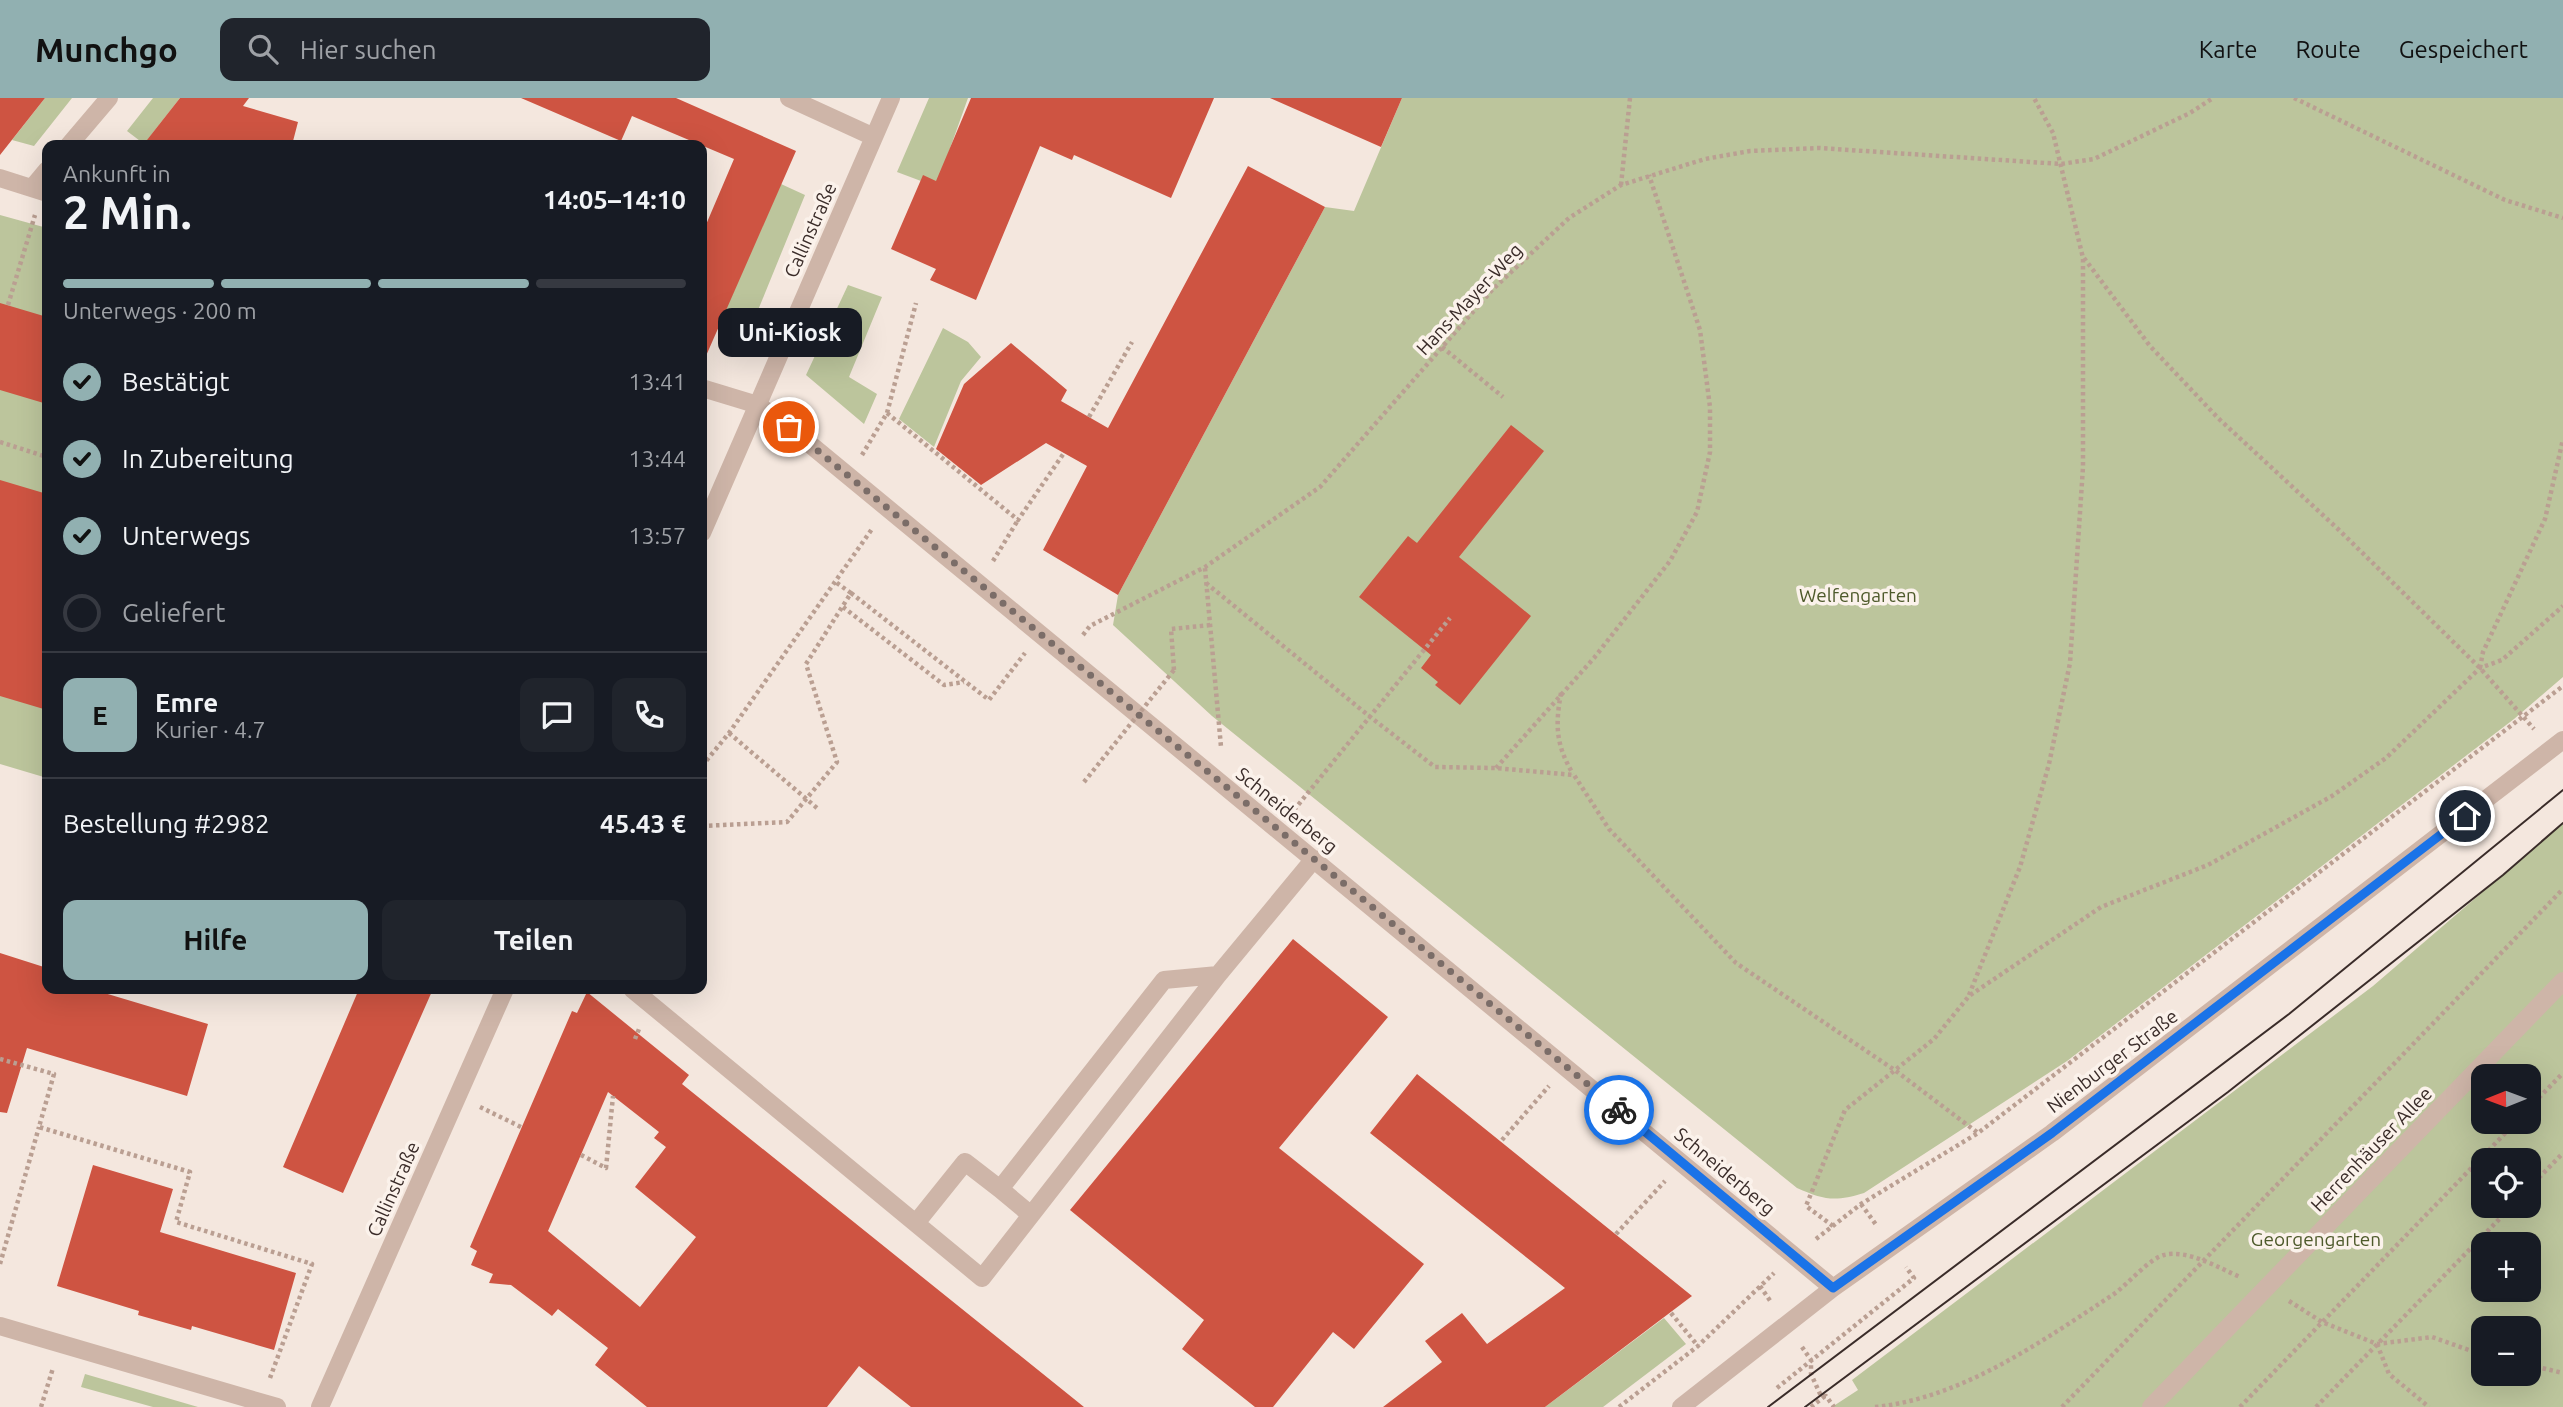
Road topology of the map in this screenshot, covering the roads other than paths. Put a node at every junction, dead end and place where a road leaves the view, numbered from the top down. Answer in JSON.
{"nodes":[{"id":1,"x":109,"y":98,"type":"edge"},
{"id":2,"x":789,"y":98,"type":"edge"},
{"id":3,"x":891,"y":98,"type":"edge"},
{"id":4,"x":874,"y":137,"type":"junction"},
{"id":5,"x":73,"y":140,"type":"edge"},
{"id":6,"x":0,"y":178,"type":"edge"},
{"id":7,"x":40,"y":191,"type":"edge"},
{"id":8,"x":707,"y":390,"type":"edge"},
{"id":9,"x":758,"y":405,"type":"junction"},
{"id":10,"x":707,"y":522,"type":"edge"},
{"id":11,"x":2563,"y":740,"type":"edge"},
{"id":12,"x":1314,"y":859,"type":"junction"},
{"id":13,"x":1218,"y":975,"type":"junction"},
{"id":14,"x":2563,"y":981,"type":"edge"},
{"id":15,"x":503,"y":994,"type":"edge"},
{"id":16,"x":638,"y":994,"type":"edge"},
{"id":17,"x":999,"y":1189,"type":"junction"},
{"id":18,"x":1031,"y":1215,"type":"junction"},
{"id":19,"x":916,"y":1223,"type":"junction"},
{"id":20,"x":1833,"y":1288,"type":"junction"},
{"id":21,"x":0,"y":1326,"type":"edge"},
{"id":22,"x":269,"y":1405,"type":"edge"},
{"id":23,"x":320,"y":1407,"type":"edge"},
{"id":24,"x":1682,"y":1407,"type":"edge"},
{"id":25,"x":2151,"y":1407,"type":"edge"}],
"edges":[{"from":1,"to":5,"type":"street"},
{"from":2,"to":4,"type":"street"},
{"from":3,"to":4,"type":"street","name":"Callinstraße"},
{"from":4,"to":9,"type":"street","name":"Callinstraße"},
{"from":6,"to":7,"type":"street"},
{"from":8,"to":9,"type":"street","name":"Schneiderberg"},
{"from":9,"to":10,"type":"street","name":"Callinstraße"},
{"from":9,"to":12,"type":"street","name":"Schneiderberg"},
{"from":11,"to":20,"type":"street","name":"Nienburger Straße"},
{"from":12,"to":13,"type":"street"},
{"from":12,"to":20,"type":"street","name":"Schneiderberg"},
{"from":13,"to":17,"type":"street"},
{"from":13,"to":18,"type":"street"},
{"from":14,"to":25,"type":"street","name":"Herrenhäuser Allee"},
{"from":15,"to":23,"type":"street","name":"Callinstraße"},
{"from":16,"to":19,"type":"street"},
{"from":17,"to":18,"type":"street"},
{"from":17,"to":19,"type":"street"},
{"from":18,"to":19,"type":"street"},
{"from":20,"to":24,"type":"street","name":"Nienburger Straße"},
{"from":21,"to":22,"type":"street"}]}
